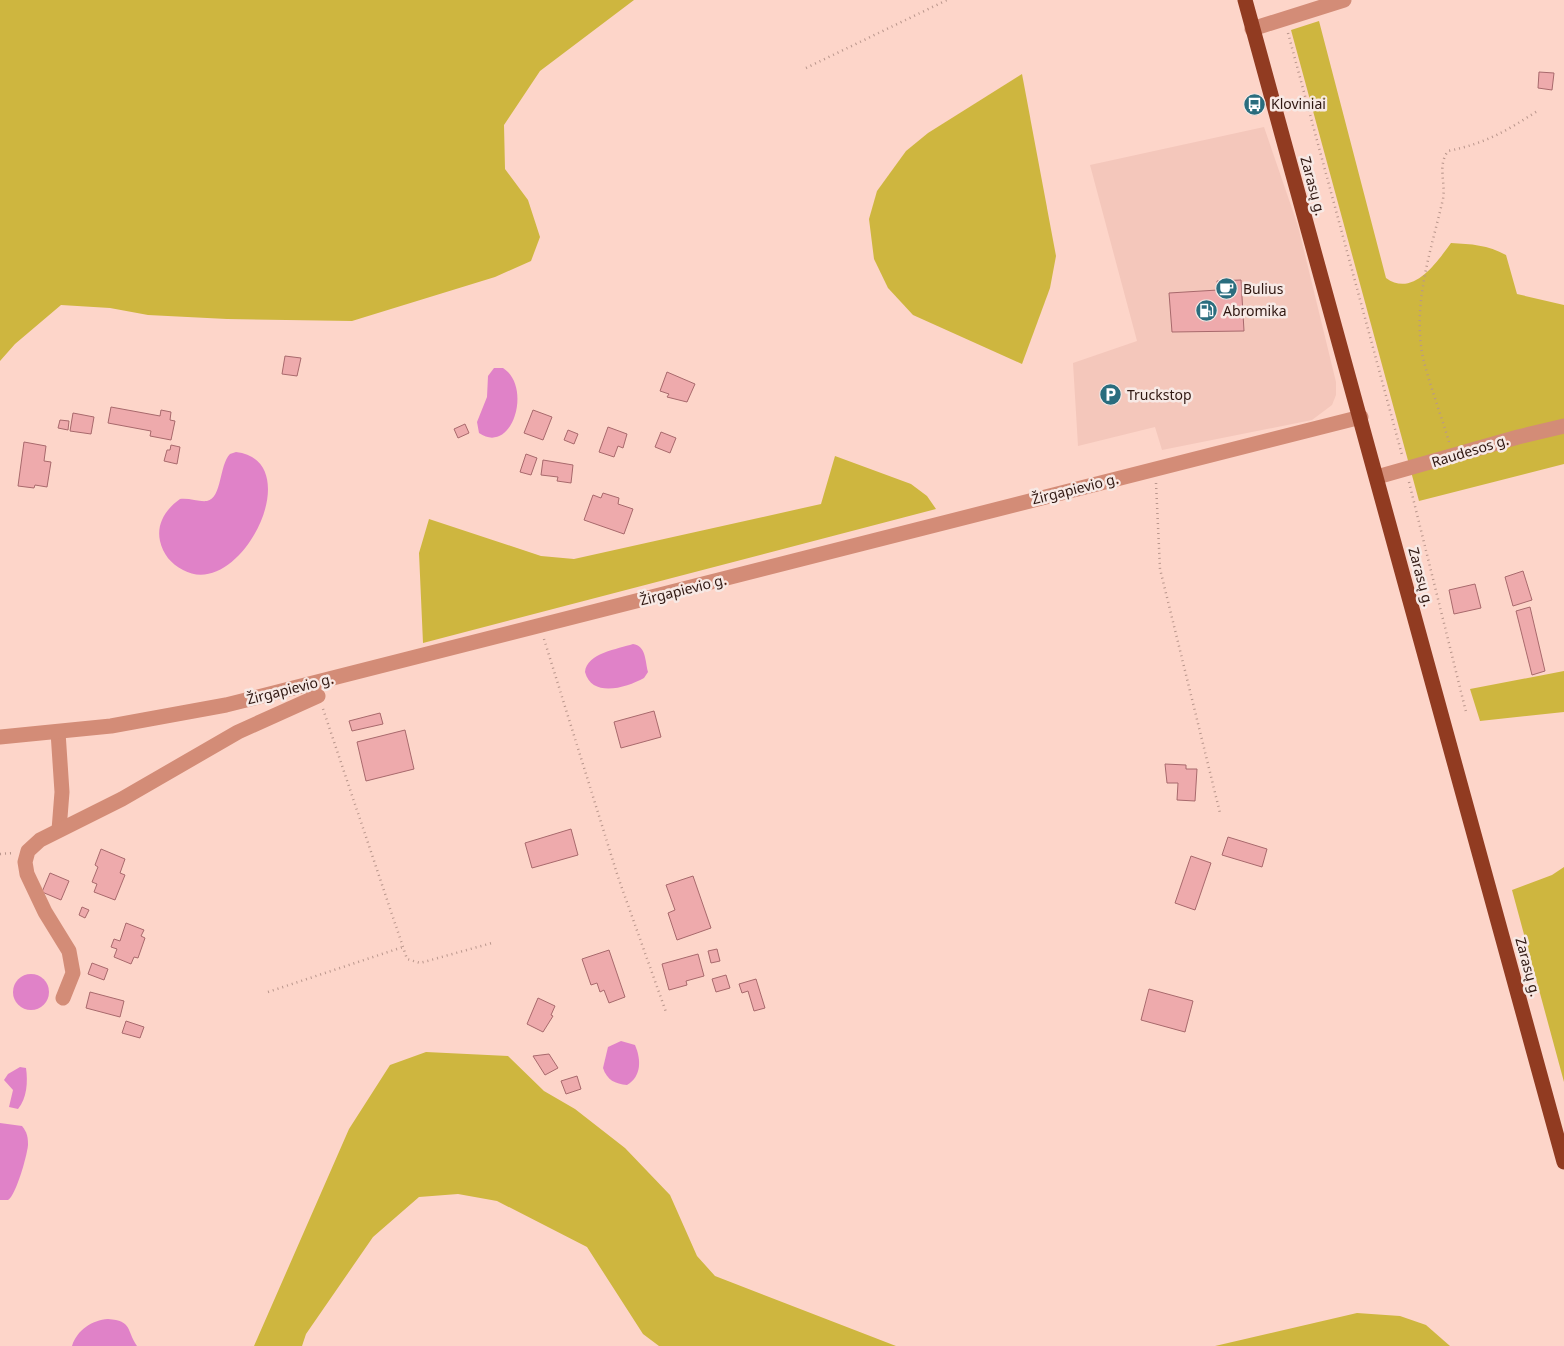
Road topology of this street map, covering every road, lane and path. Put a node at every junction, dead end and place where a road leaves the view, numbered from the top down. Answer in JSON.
{"nodes":[{"id":1,"x":947,"y":0,"type":"edge"},
{"id":2,"x":1245,"y":0,"type":"edge"},
{"id":3,"x":1344,"y":0,"type":"edge"},
{"id":4,"x":1284,"y":19,"type":"junction"},
{"id":5,"x":1252,"y":29,"type":"junction"},
{"id":6,"x":806,"y":68,"type":"dead end"},
{"id":7,"x":1539,"y":110,"type":"dead end"},
{"id":8,"x":1361,"y":416,"type":"junction"},
{"id":9,"x":1564,"y":426,"type":"edge"},
{"id":10,"x":1453,"y":456,"type":"junction"},
{"id":11,"x":1156,"y":469,"type":"junction"},
{"id":12,"x":1406,"y":470,"type":"junction"},
{"id":13,"x":1377,"y":477,"type":"junction"},
{"id":14,"x":540,"y":626,"type":"junction"},
{"id":15,"x":318,"y":696,"type":"joint"},
{"id":16,"x":1466,"y":712,"type":"dead end"},
{"id":17,"x":58,"y":732,"type":"junction"},
{"id":18,"x":0,"y":737,"type":"edge"},
{"id":19,"x":1220,"y":813,"type":"dead end"},
{"id":20,"x":59,"y":830,"type":"junction"},
{"id":21,"x":492,"y":943,"type":"dead end"},
{"id":22,"x":403,"y":947,"type":"junction"},
{"id":23,"x":268,"y":992,"type":"dead end"},
{"id":24,"x":63,"y":998,"type":"dead end"},
{"id":25,"x":666,"y":1012,"type":"dead end"},
{"id":26,"x":1564,"y":1162,"type":"edge"}],
"edges":[{"from":1,"to":6,"type":"path"},
{"from":2,"to":5,"type":"highway","name":"Zarasų g."},
{"from":3,"to":4,"type":"street"},
{"from":4,"to":5,"type":"street"},
{"from":4,"to":12,"type":"path"},
{"from":5,"to":8,"type":"highway","name":"Zarasų g."},
{"from":7,"to":10,"type":"path"},
{"from":8,"to":11,"type":"street","name":"Žirgapievio g."},
{"from":8,"to":13,"type":"highway","name":"Zarasų g."},
{"from":9,"to":10,"type":"street","name":"Raudesos g."},
{"from":10,"to":12,"type":"street","name":"Raudesos g."},
{"from":11,"to":14,"type":"street","name":"Žirgapievio g."},
{"from":11,"to":19,"type":"path"},
{"from":12,"to":13,"type":"street","name":"Raudesos g."},
{"from":12,"to":16,"type":"path"},
{"from":13,"to":26,"type":"highway","name":"Zarasų g."},
{"from":14,"to":17,"type":"street","name":"Žirgapievio g."},
{"from":14,"to":25,"type":"path"},
{"from":15,"to":20,"type":"street"},
{"from":15,"to":22,"type":"path"},
{"from":17,"to":18,"type":"street","name":"Žirgapievio g."},
{"from":17,"to":20,"type":"street"},
{"from":20,"to":24,"type":"street"},
{"from":21,"to":22,"type":"path"},
{"from":22,"to":23,"type":"path"}]}
